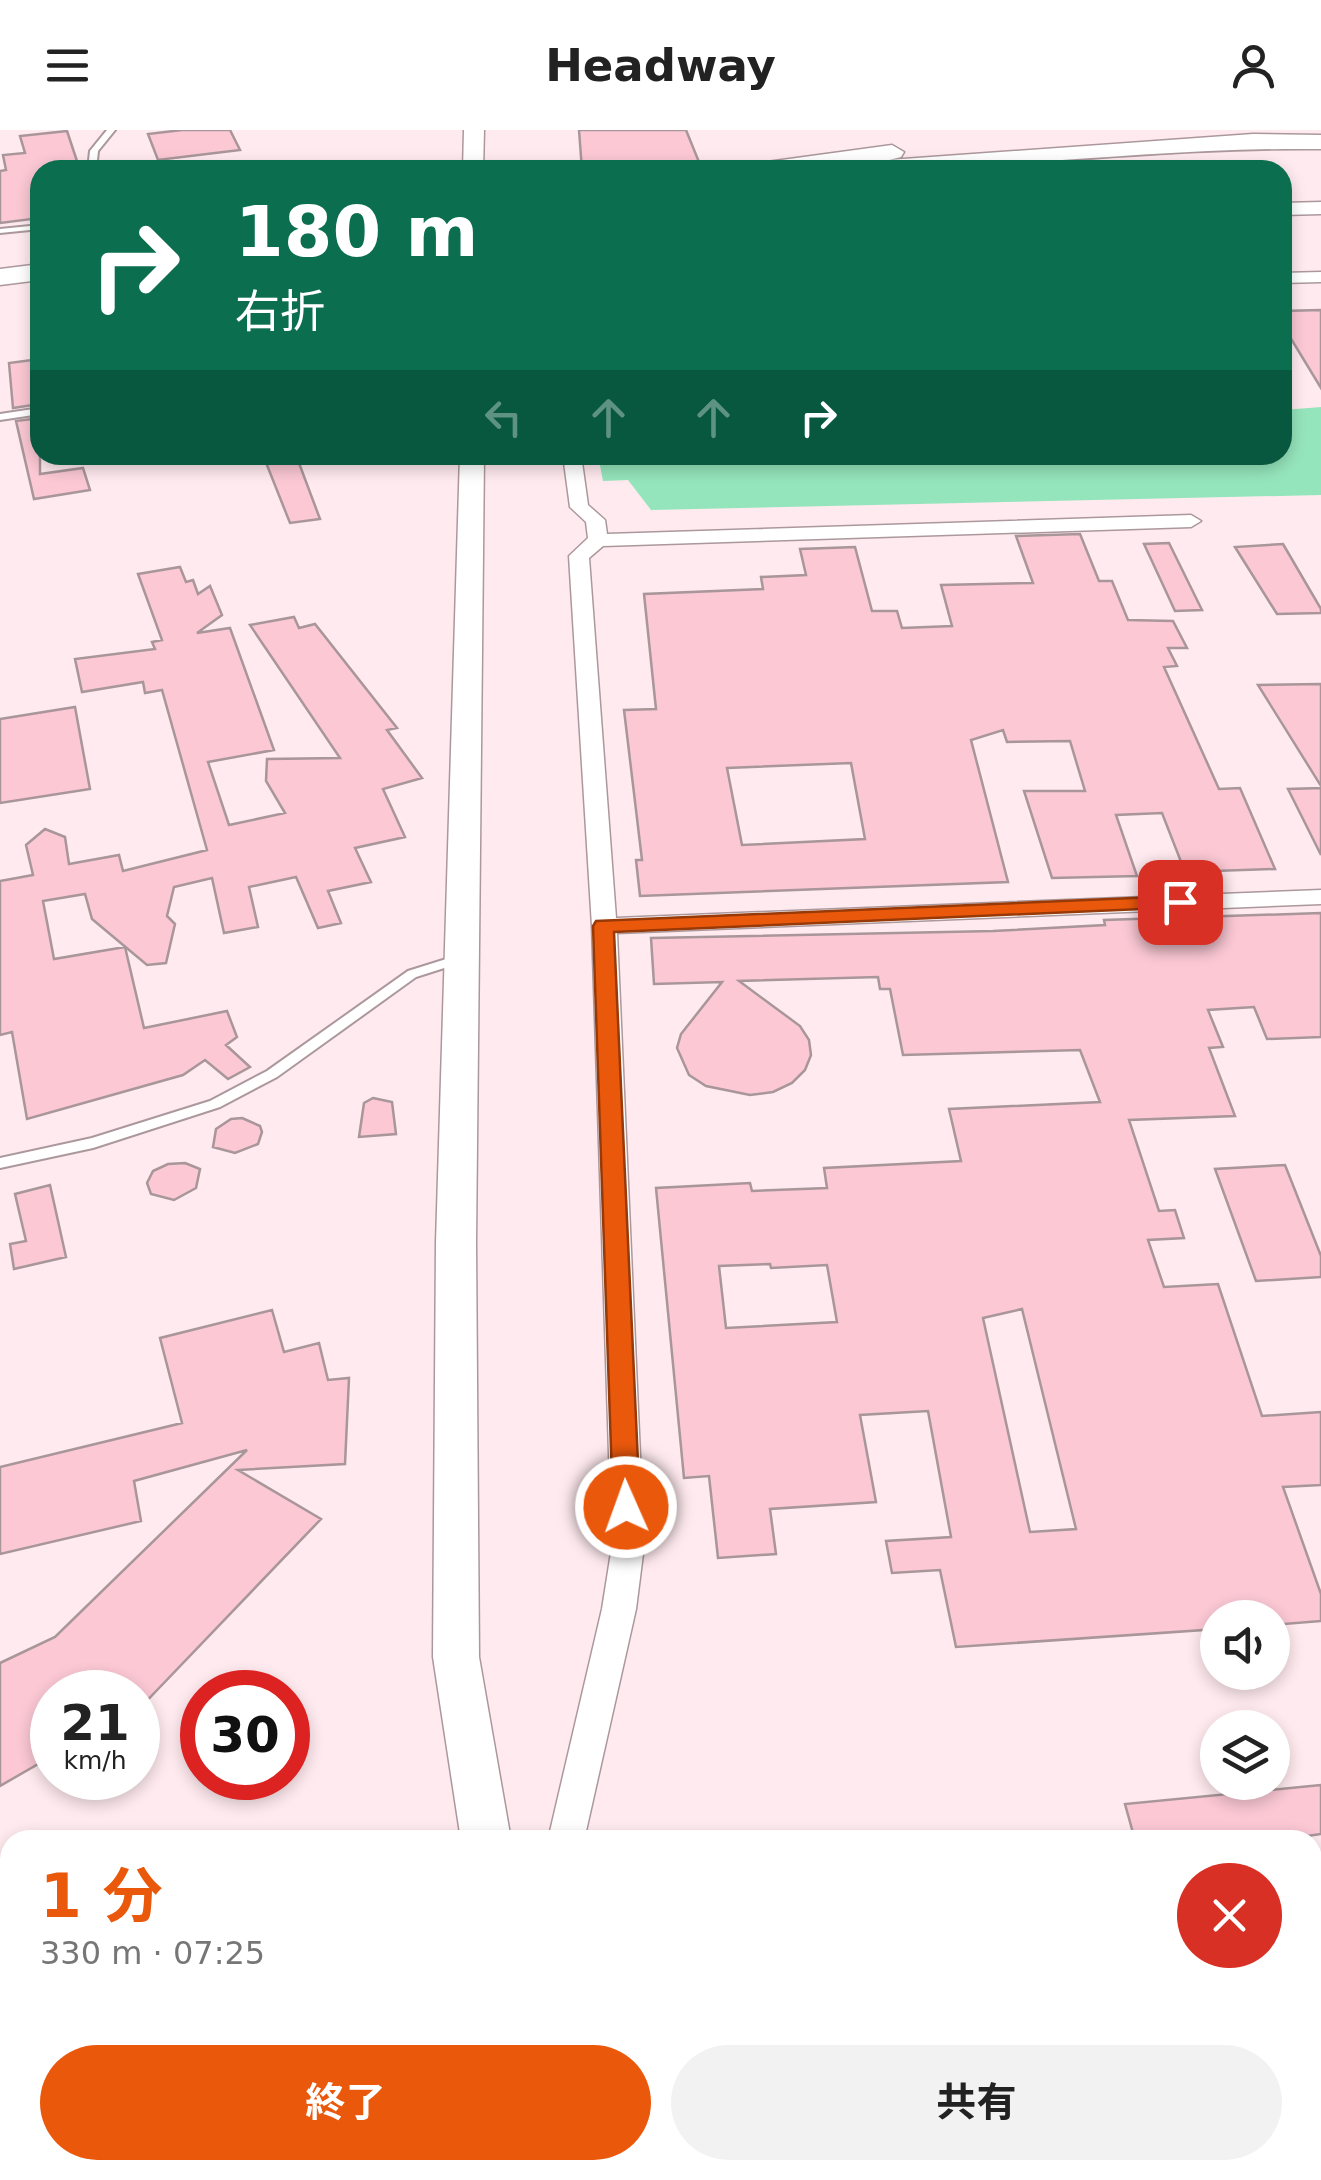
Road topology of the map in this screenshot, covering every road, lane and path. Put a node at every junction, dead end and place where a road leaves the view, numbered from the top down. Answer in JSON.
{"nodes":[{"id":1,"x":111,"y":130,"type":"edge"},
{"id":2,"x":474,"y":130,"type":"edge"},
{"id":3,"x":1052,"y":130,"type":"edge"},
{"id":4,"x":1139,"y":130,"type":"edge"},
{"id":5,"x":1238,"y":130,"type":"edge"},
{"id":6,"x":948,"y":139,"type":"dead end"},
{"id":7,"x":1321,"y":142,"type":"edge"},
{"id":8,"x":93,"y":160,"type":"edge"},
{"id":9,"x":473,"y":160,"type":"edge"},
{"id":10,"x":838,"y":160,"type":"edge"},
{"id":11,"x":928,"y":160,"type":"edge"},
{"id":12,"x":977,"y":160,"type":"edge"},
{"id":13,"x":1321,"y":208,"type":"edge"},
{"id":14,"x":1292,"y":209,"type":"edge"},
{"id":15,"x":30,"y":228,"type":"edge"},
{"id":16,"x":0,"y":231,"type":"edge"},
{"id":17,"x":30,"y":273,"type":"edge"},
{"id":18,"x":0,"y":277,"type":"edge"},
{"id":19,"x":1321,"y":277,"type":"edge"},
{"id":20,"x":1292,"y":278,"type":"edge"},
{"id":21,"x":30,"y":412,"type":"edge"},
{"id":22,"x":0,"y":417,"type":"edge"},
{"id":23,"x":472,"y":465,"type":"edge"},
{"id":24,"x":573,"y":465,"type":"edge"},
{"id":25,"x":1191,"y":521,"type":"dead end"},
{"id":26,"x":598,"y":540,"type":"junction"},
{"id":27,"x":1321,"y":897,"type":"edge"},
{"id":28,"x":604,"y":926,"type":"junction"},
{"id":29,"x":462,"y":958,"type":"junction"},
{"id":30,"x":0,"y":1164,"type":"edge"},
{"id":31,"x":484,"y":1830,"type":"edge"},
{"id":32,"x":568,"y":1830,"type":"edge"}],
"edges":[{"from":1,"to":8,"type":"lane"},
{"from":2,"to":9,"type":"street"},
{"from":3,"to":4,"type":"highway"},
{"from":5,"to":11,"type":"highway"},
{"from":6,"to":10,"type":"highway"},
{"from":7,"to":12,"type":"highway"},
{"from":13,"to":14,"type":"street"},
{"from":15,"to":16,"type":"lane"},
{"from":17,"to":18,"type":"highway"},
{"from":19,"to":20,"type":"street"},
{"from":21,"to":22,"type":"lane"},
{"from":23,"to":29,"type":"street"},
{"from":24,"to":26,"type":"street"},
{"from":25,"to":26,"type":"street"},
{"from":26,"to":28,"type":"street"},
{"from":27,"to":28,"type":"street"},
{"from":28,"to":32,"type":"street"},
{"from":29,"to":30,"type":"lane"},
{"from":29,"to":31,"type":"street"}]}
